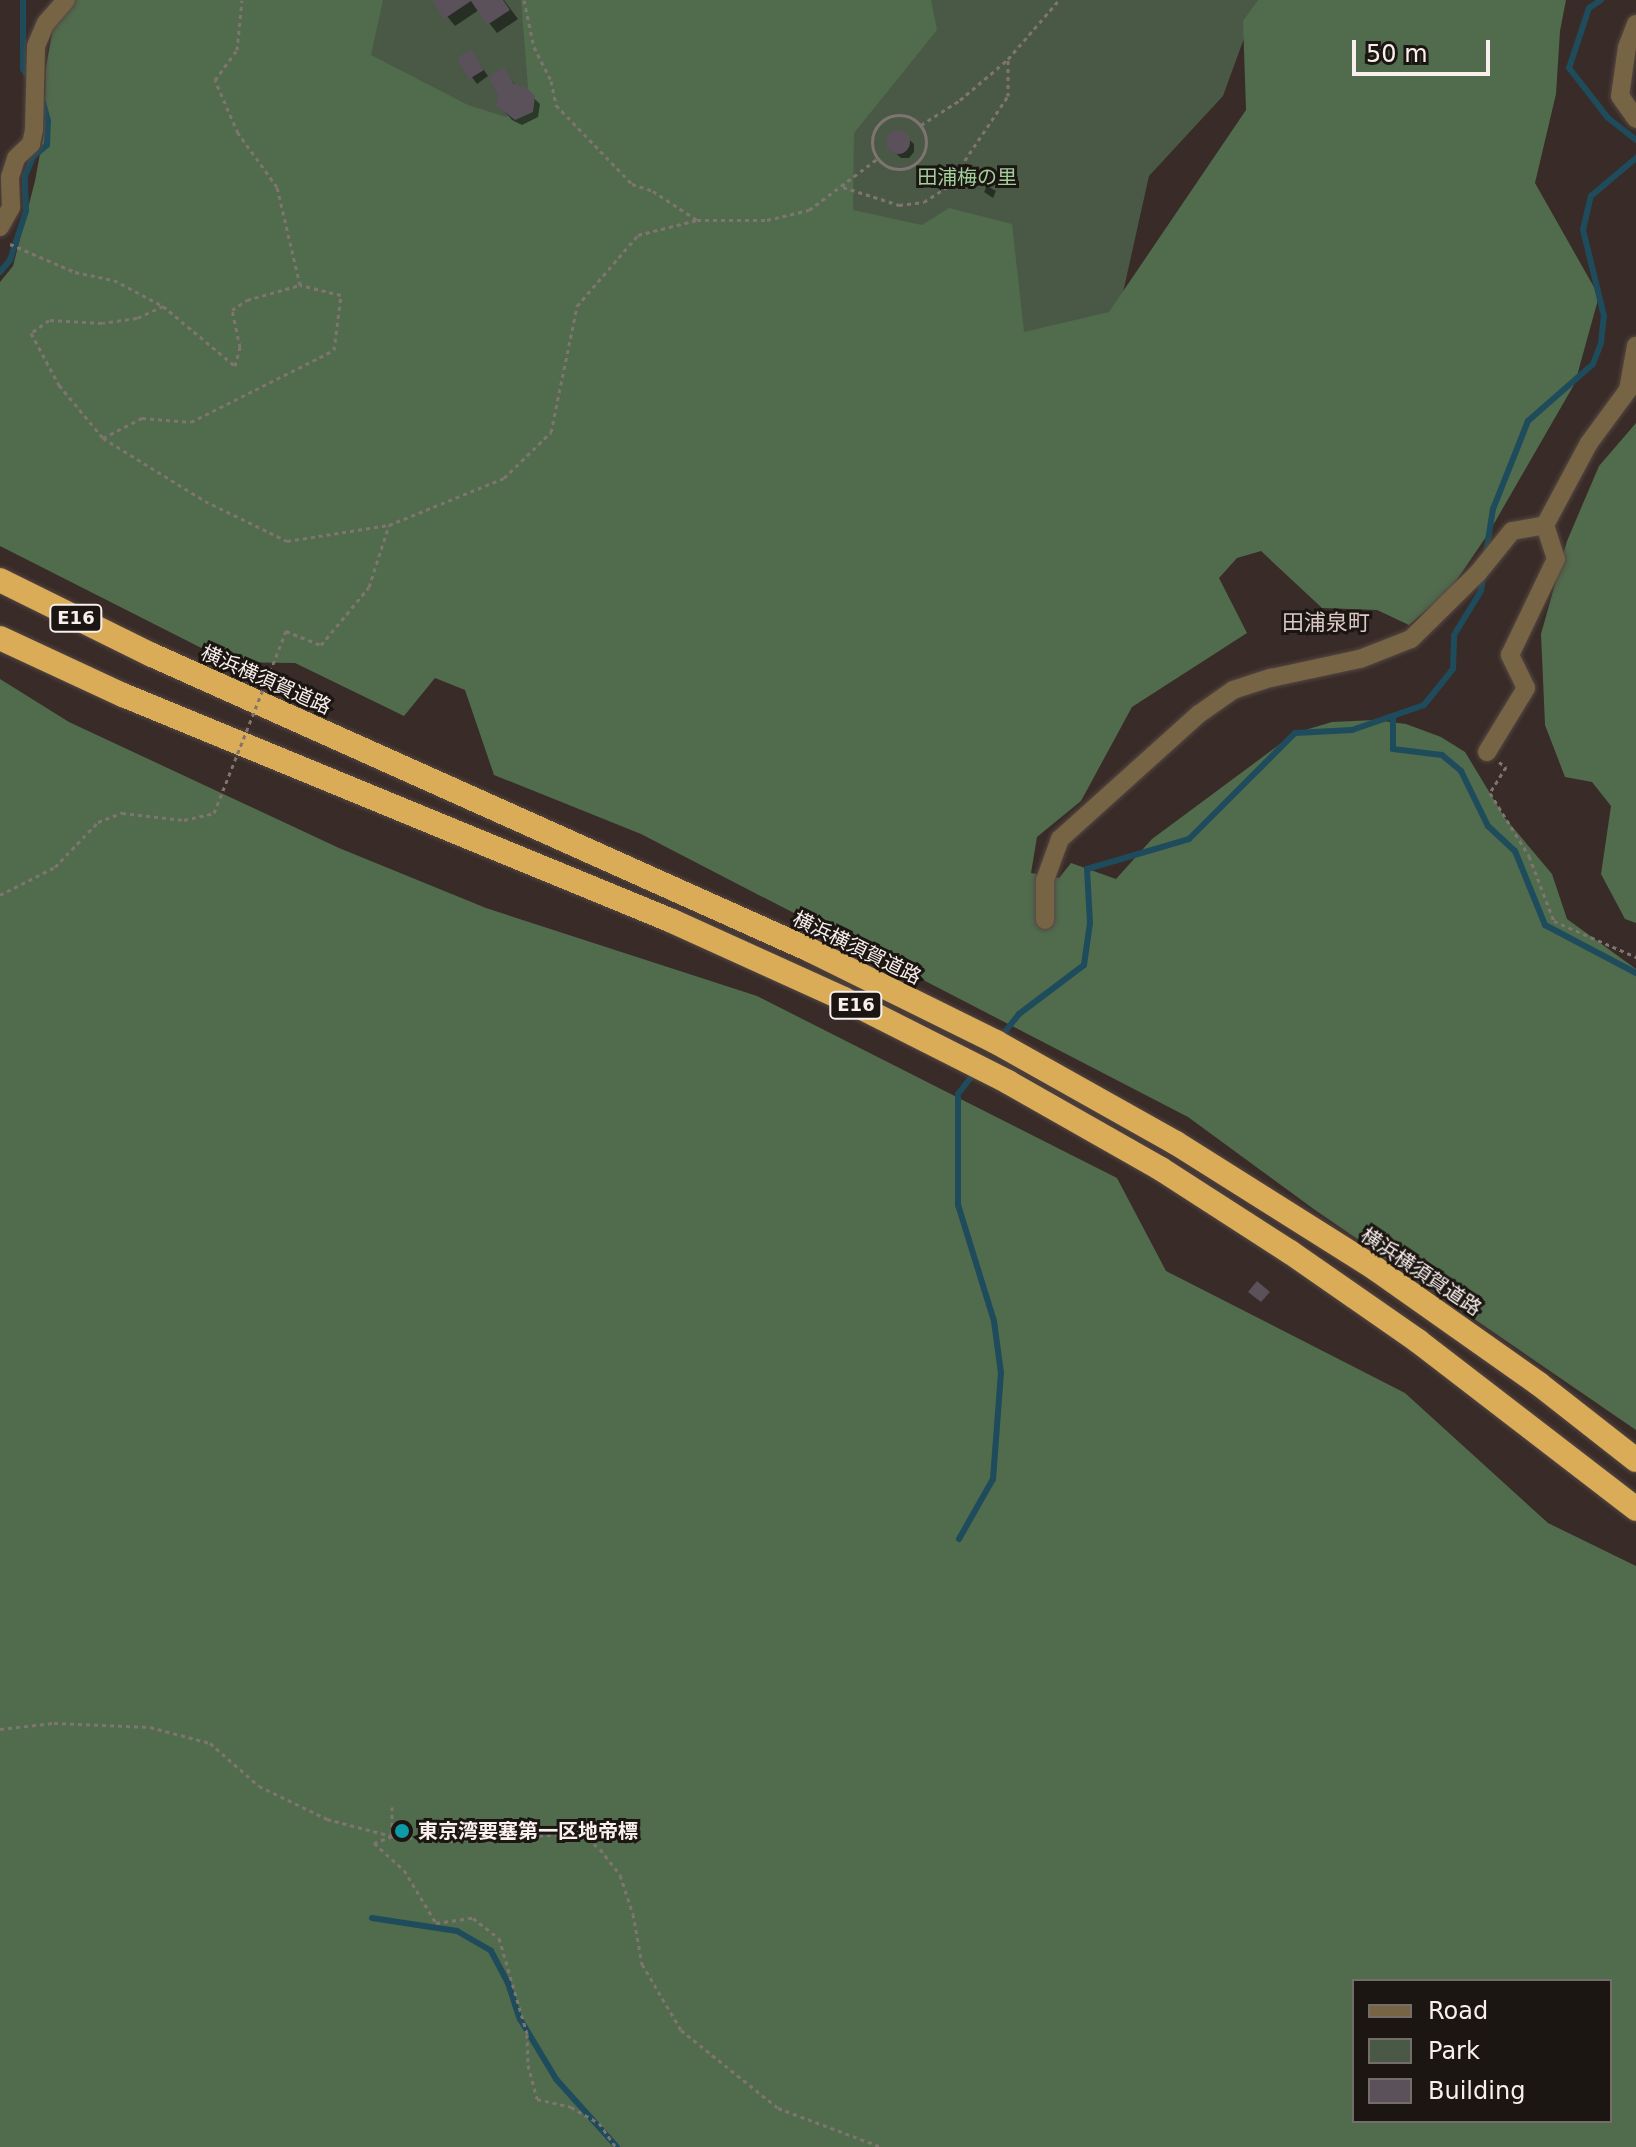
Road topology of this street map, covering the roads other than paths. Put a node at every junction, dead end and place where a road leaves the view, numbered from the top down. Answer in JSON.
{"nodes":[{"id":1,"x":66,"y":0,"type":"edge"},
{"id":2,"x":1636,"y":24,"type":"edge"},
{"id":3,"x":1636,"y":119,"type":"edge"},
{"id":4,"x":0,"y":227,"type":"edge"},
{"id":5,"x":1636,"y":346,"type":"edge"},
{"id":6,"x":1545,"y":525,"type":"junction"},
{"id":7,"x":0,"y":580,"type":"edge"},
{"id":8,"x":0,"y":638,"type":"edge"},
{"id":9,"x":1487,"y":752,"type":"road end"},
{"id":10,"x":1045,"y":920,"type":"dead end"},
{"id":11,"x":1636,"y":1457,"type":"edge"},
{"id":12,"x":1570,"y":1458,"type":"junction"},
{"id":13,"x":1636,"y":1509,"type":"edge"},
{"id":14,"x":1636,"y":1526,"type":"edge"}],
"edges":[{"from":1,"to":4,"type":"street"},
{"from":2,"to":3,"type":"street"},
{"from":5,"to":6,"type":"street"},
{"from":6,"to":9,"type":"street"},
{"from":6,"to":10,"type":"street"},
{"from":7,"to":11,"type":"highway","name":"横浜横須賀道路","number":"E16"},
{"from":8,"to":12,"type":"highway","number":"E16"},
{"from":12,"to":13,"type":"highway","number":"E16"},
{"from":12,"to":14,"type":"highway"}]}
